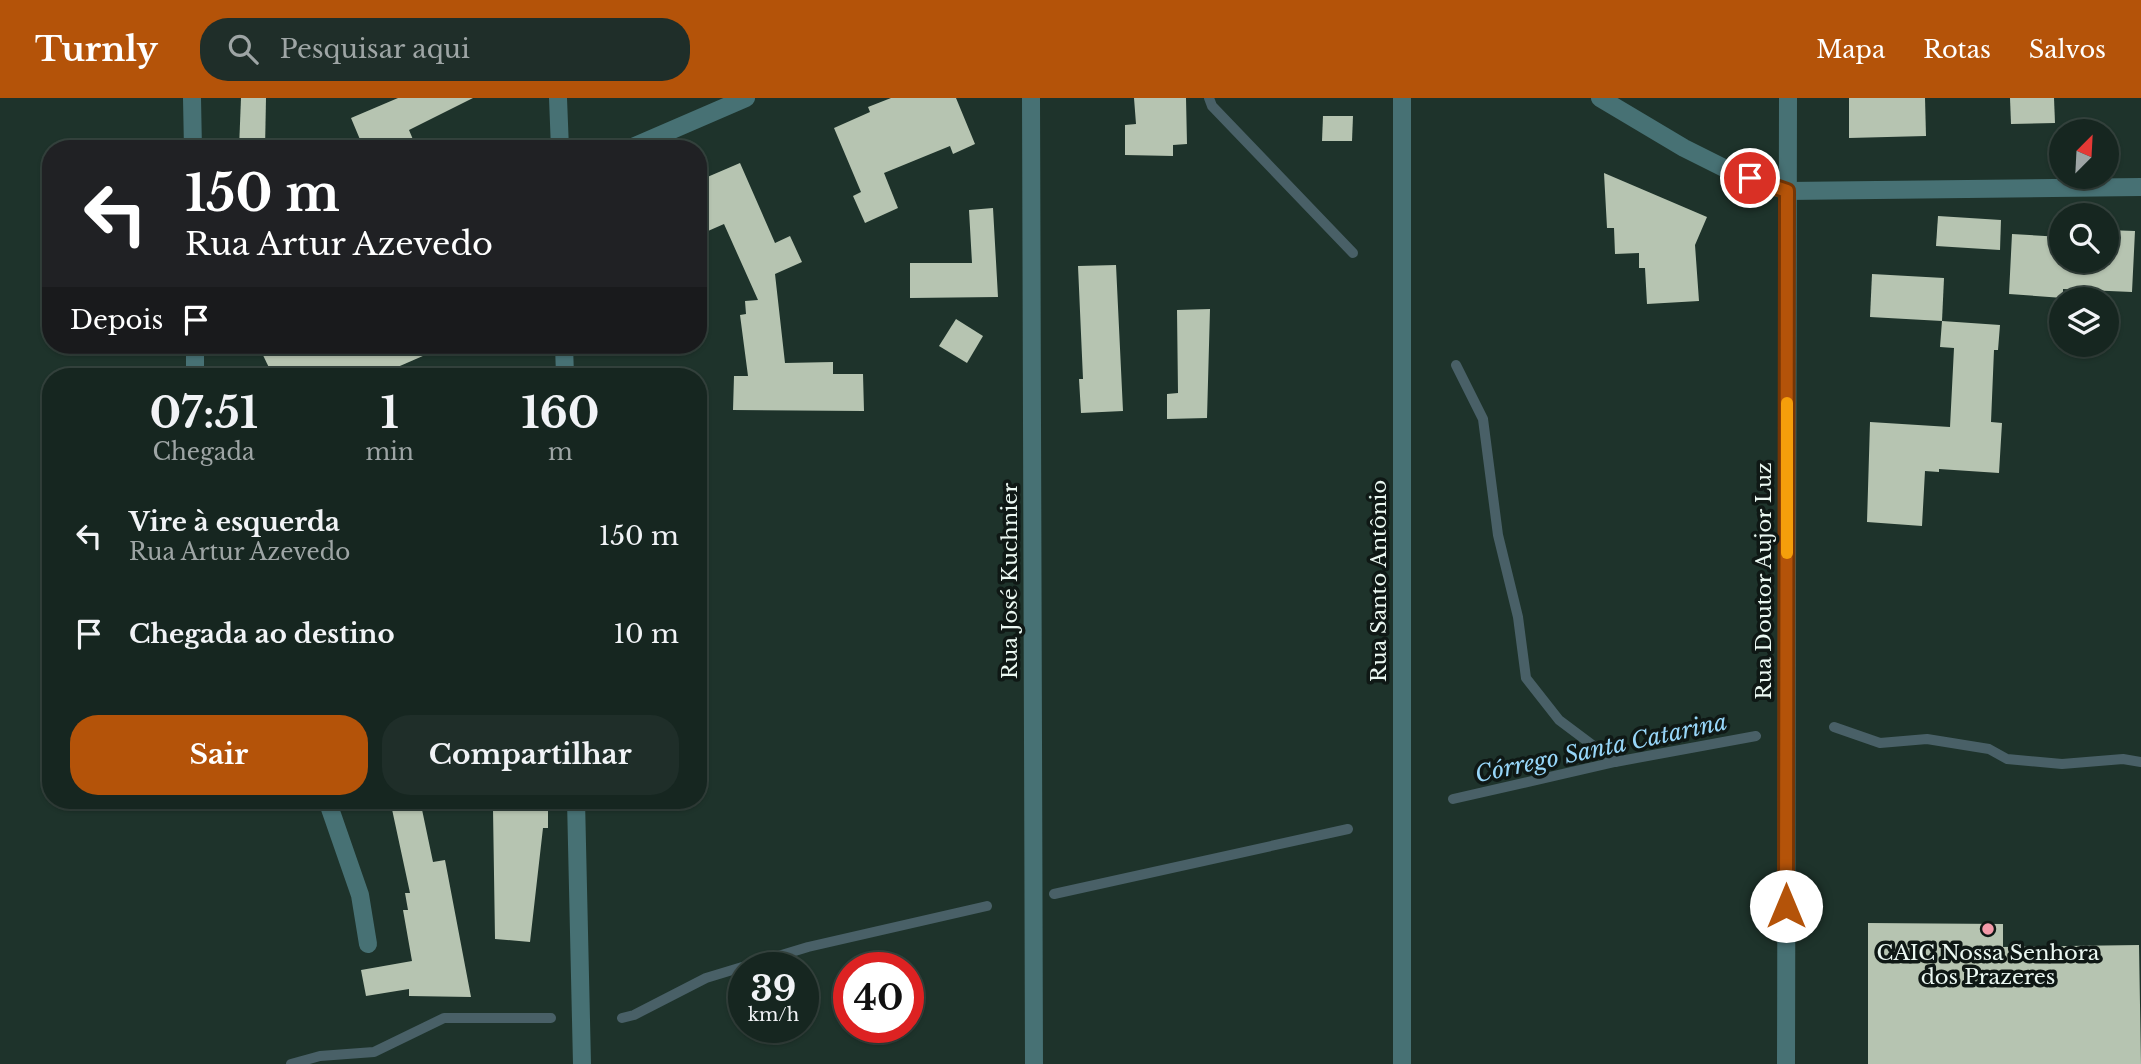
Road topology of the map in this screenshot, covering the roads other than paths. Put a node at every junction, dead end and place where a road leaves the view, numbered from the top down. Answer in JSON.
{"nodes":[{"id":1,"x":192,"y":98,"type":"edge"},
{"id":2,"x":558,"y":98,"type":"edge"},
{"id":3,"x":746,"y":98,"type":"edge"},
{"id":4,"x":1031,"y":98,"type":"edge"},
{"id":5,"x":1402,"y":98,"type":"edge"},
{"id":6,"x":1600,"y":98,"type":"edge"},
{"id":7,"x":1787,"y":98,"type":"edge"},
{"id":8,"x":193,"y":140,"type":"edge"},
{"id":9,"x":560,"y":140,"type":"edge"},
{"id":10,"x":649,"y":140,"type":"edge"},
{"id":11,"x":2141,"y":187,"type":"edge"},
{"id":12,"x":1787,"y":191,"type":"junction"},
{"id":13,"x":330,"y":809,"type":"edge"},
{"id":14,"x":576,"y":809,"type":"edge"},
{"id":15,"x":368,"y":944,"type":"dead end"},
{"id":16,"x":582,"y":1064,"type":"edge"},
{"id":17,"x":1034,"y":1064,"type":"edge"},
{"id":18,"x":1402,"y":1064,"type":"edge"},
{"id":19,"x":1786,"y":1064,"type":"edge"}],
"edges":[{"from":1,"to":8,"type":"street"},
{"from":2,"to":9,"type":"street"},
{"from":3,"to":10,"type":"street"},
{"from":4,"to":17,"type":"street","name":"Rua José Kuchnier"},
{"from":5,"to":18,"type":"street","name":"Rua Santo Antônio"},
{"from":6,"to":12,"type":"street"},
{"from":7,"to":12,"type":"street","name":"Rua Doutor Aujor Luz"},
{"from":11,"to":12,"type":"street"},
{"from":12,"to":19,"type":"street","name":"Rua Doutor Aujor Luz"},
{"from":13,"to":15,"type":"street"},
{"from":14,"to":16,"type":"street"}]}
